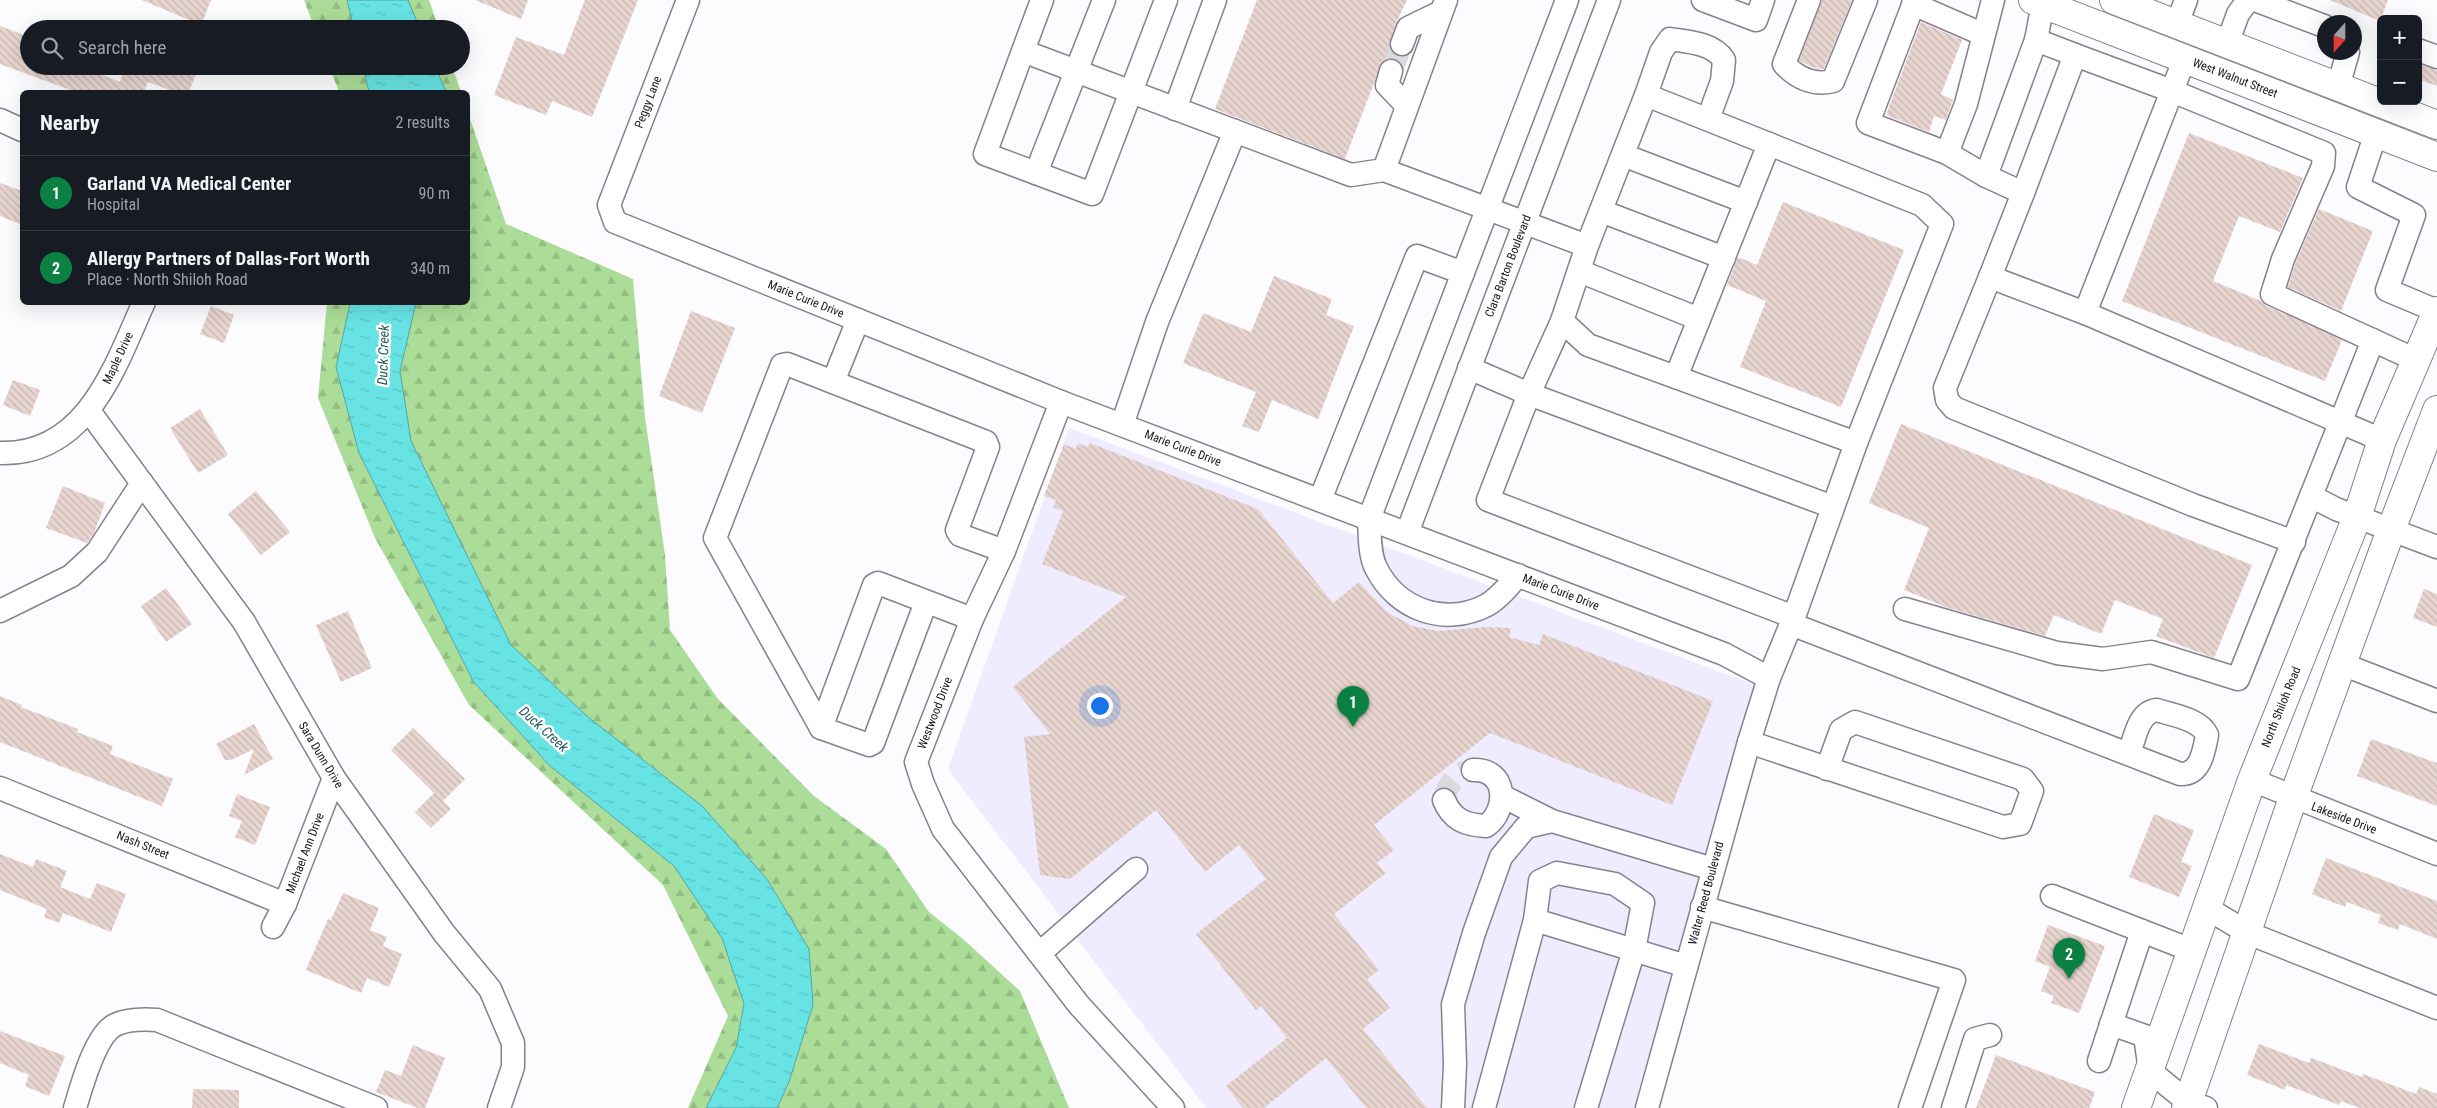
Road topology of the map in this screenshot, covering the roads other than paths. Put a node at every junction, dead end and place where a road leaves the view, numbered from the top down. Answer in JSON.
{"nodes":[{"id":1,"x":688,"y":0,"type":"edge"},
{"id":2,"x":1042,"y":0,"type":"edge"},
{"id":3,"x":1104,"y":0,"type":"edge"},
{"id":4,"x":1166,"y":0,"type":"edge"},
{"id":5,"x":1215,"y":0,"type":"edge"},
{"id":6,"x":1609,"y":0,"type":"edge"},
{"id":7,"x":1703,"y":0,"type":"edge"},
{"id":8,"x":1763,"y":0,"type":"edge"},
{"id":9,"x":1809,"y":0,"type":"edge"},
{"id":10,"x":1866,"y":0,"type":"edge"},
{"id":11,"x":1992,"y":0,"type":"edge"},
{"id":12,"x":2115,"y":0,"type":"edge"},
{"id":13,"x":2248,"y":0,"type":"edge"},
{"id":14,"x":2255,"y":0,"type":"edge"},
{"id":15,"x":1564,"y":2,"type":"edge"},
{"id":16,"x":1914,"y":2,"type":"edge"},
{"id":17,"x":2042,"y":2,"type":"edge"},
{"id":18,"x":1444,"y":6,"type":"edge"},
{"id":19,"x":2182,"y":12,"type":"edge"},
{"id":20,"x":2317,"y":23,"type":"edge"},
{"id":21,"x":1982,"y":34,"type":"junction"},
{"id":22,"x":2036,"y":40,"type":"junction"},
{"id":23,"x":1402,"y":44,"type":"tunnel mouth"},
{"id":24,"x":2227,"y":44,"type":"junction"},
{"id":25,"x":1023,"y":51,"type":"junction"},
{"id":26,"x":2422,"y":51,"type":"edge"},
{"id":27,"x":2075,"y":54,"type":"junction"},
{"id":28,"x":2437,"y":57,"type":"edge"},
{"id":29,"x":2185,"y":58,"type":"junction"},
{"id":30,"x":2346,"y":60,"type":"edge"},
{"id":31,"x":1391,"y":71,"type":"tunnel mouth"},
{"id":32,"x":1077,"y":72,"type":"junction"},
{"id":33,"x":2234,"y":77,"type":"junction"},
{"id":34,"x":2338,"y":87,"type":"junction"},
{"id":35,"x":2172,"y":91,"type":"junction"},
{"id":36,"x":1131,"y":92,"type":"junction"},
{"id":37,"x":1646,"y":95,"type":"junction"},
{"id":38,"x":2377,"y":95,"type":"edge"},
{"id":39,"x":2398,"y":105,"type":"edge"},
{"id":40,"x":1407,"y":106,"type":"junction"},
{"id":41,"x":1175,"y":109,"type":"junction"},
{"id":42,"x":2220,"y":111,"type":"junction"},
{"id":43,"x":1708,"y":119,"type":"junction"},
{"id":44,"x":0,"y":120,"type":"edge"},
{"id":45,"x":2437,"y":124,"type":"edge"},
{"id":46,"x":20,"y":129,"type":"edge"},
{"id":47,"x":1235,"y":131,"type":"junction"},
{"id":48,"x":2376,"y":133,"type":"junction"},
{"id":49,"x":1769,"y":144,"type":"junction"},
{"id":50,"x":1947,"y":153,"type":"junction"},
{"id":51,"x":1623,"y":155,"type":"junction"},
{"id":52,"x":2437,"y":157,"type":"edge"},
{"id":53,"x":1384,"y":170,"type":"junction"},
{"id":54,"x":1036,"y":173,"type":"junction"},
{"id":55,"x":1986,"y":176,"type":"junction"},
{"id":56,"x":2023,"y":193,"type":"junction"},
{"id":57,"x":1746,"y":202,"type":"junction"},
{"id":58,"x":609,"y":204,"type":"joint"},
{"id":59,"x":1487,"y":208,"type":"junction"},
{"id":60,"x":1601,"y":211,"type":"junction"},
{"id":61,"x":1525,"y":223,"type":"junction"},
{"id":62,"x":1587,"y":246,"type":"junction"},
{"id":63,"x":1724,"y":258,"type":"junction"},
{"id":64,"x":1579,"y":271,"type":"junction"},
{"id":65,"x":1463,"y":273,"type":"junction"},
{"id":66,"x":1990,"y":277,"type":"junction"},
{"id":67,"x":143,"y":305,"type":"edge"},
{"id":68,"x":2437,"y":311,"type":"edge"},
{"id":69,"x":2085,"y":313,"type":"junction"},
{"id":70,"x":1699,"y":319,"type":"junction"},
{"id":71,"x":858,"y":320,"type":"junction"},
{"id":72,"x":1562,"y":321,"type":"junction"},
{"id":73,"x":2373,"y":340,"type":"junction"},
{"id":74,"x":2416,"y":360,"type":"junction"},
{"id":75,"x":1469,"y":368,"type":"junction"},
{"id":76,"x":1676,"y":377,"type":"junction"},
{"id":77,"x":833,"y":382,"type":"junction"},
{"id":78,"x":1529,"y":394,"type":"junction"},
{"id":79,"x":1061,"y":402,"type":"junction"},
{"id":80,"x":2437,"y":410,"type":"edge"},
{"id":81,"x":89,"y":412,"type":"junction"},
{"id":82,"x":2339,"y":421,"type":"junction"},
{"id":83,"x":1122,"y":425,"type":"junction"},
{"id":84,"x":2382,"y":440,"type":"junction"},
{"id":85,"x":1856,"y":443,"type":"junction"},
{"id":86,"x":0,"y":452,"type":"edge"},
{"id":87,"x":142,"y":483,"type":"junction"},
{"id":88,"x":2311,"y":496,"type":"junction"},
{"id":89,"x":1320,"y":500,"type":"junction"},
{"id":90,"x":1833,"y":508,"type":"junction"},
{"id":91,"x":2358,"y":517,"type":"junction"},
{"id":92,"x":1369,"y":519,"type":"junction"},
{"id":93,"x":2391,"y":530,"type":"junction"},
{"id":94,"x":1407,"y":533,"type":"junction"},
{"id":95,"x":2294,"y":542,"type":"junction"},
{"id":96,"x":2437,"y":547,"type":"edge"},
{"id":97,"x":1004,"y":551,"type":"junction"},
{"id":98,"x":1518,"y":575,"type":"junction"},
{"id":99,"x":926,"y":602,"type":"junction"},
{"id":100,"x":1905,"y":609,"type":"dead end"},
{"id":101,"x":0,"y":611,"type":"edge"},
{"id":102,"x":972,"y":620,"type":"junction"},
{"id":103,"x":1793,"y":620,"type":"junction"},
{"id":104,"x":2342,"y":664,"type":"junction"},
{"id":105,"x":1769,"y":678,"type":"junction"},
{"id":106,"x":2437,"y":701,"type":"edge"},
{"id":107,"x":821,"y":728,"type":"junction"},
{"id":108,"x":1750,"y":742,"type":"junction"},
{"id":109,"x":2129,"y":754,"type":"dead end"},
{"id":110,"x":1827,"y":769,"type":"junction"},
{"id":111,"x":1473,"y":770,"type":"dead end"},
{"id":112,"x":334,"y":778,"type":"junction"},
{"id":113,"x":2252,"y":780,"type":"junction"},
{"id":114,"x":0,"y":788,"type":"edge"},
{"id":115,"x":1502,"y":796,"type":"junction"},
{"id":116,"x":2293,"y":798,"type":"junction"},
{"id":117,"x":1444,"y":800,"type":"dead end"},
{"id":118,"x":1552,"y":821,"type":"junction"},
{"id":119,"x":1486,"y":826,"type":"junction"},
{"id":120,"x":1513,"y":842,"type":"junction"},
{"id":121,"x":2437,"y":854,"type":"edge"},
{"id":122,"x":1713,"y":868,"type":"junction"},
{"id":123,"x":1136,"y":870,"type":"dead end"},
{"id":124,"x":2052,"y":896,"type":"dead end"},
{"id":125,"x":285,"y":904,"type":"junction"},
{"id":126,"x":1702,"y":907,"type":"junction"},
{"id":127,"x":2205,"y":907,"type":"junction"},
{"id":128,"x":1535,"y":920,"type":"junction"},
{"id":129,"x":273,"y":927,"type":"dead end"},
{"id":130,"x":2142,"y":931,"type":"junction"},
{"id":131,"x":2248,"y":933,"type":"junction"},
{"id":132,"x":1634,"y":950,"type":"junction"},
{"id":133,"x":2191,"y":950,"type":"junction"},
{"id":134,"x":1040,"y":953,"type":"junction"},
{"id":135,"x":1686,"y":966,"type":"junction"},
{"id":136,"x":2437,"y":1008,"type":"edge"},
{"id":137,"x":2111,"y":1024,"type":"junction"},
{"id":138,"x":1990,"y":1035,"type":"dead end"},
{"id":139,"x":2099,"y":1061,"type":"dead end"},
{"id":140,"x":2150,"y":1072,"type":"junction"},
{"id":141,"x":2193,"y":1106,"type":"edge"},
{"id":142,"x":75,"y":1108,"type":"edge"},
{"id":143,"x":376,"y":1108,"type":"edge"},
{"id":144,"x":499,"y":1108,"type":"edge"},
{"id":145,"x":1173,"y":1108,"type":"edge"},
{"id":146,"x":1453,"y":1108,"type":"edge"},
{"id":147,"x":1484,"y":1108,"type":"edge"},
{"id":148,"x":1586,"y":1108,"type":"edge"},
{"id":149,"x":1646,"y":1108,"type":"edge"},
{"id":150,"x":1910,"y":1108,"type":"edge"},
{"id":151,"x":1952,"y":1108,"type":"edge"},
{"id":152,"x":2136,"y":1108,"type":"edge"}],
"edges":[{"from":1,"to":58,"type":"street","name":"Peggy Lane"},
{"from":2,"to":25,"type":"street"},
{"from":3,"to":32,"type":"street"},
{"from":4,"to":36,"type":"street"},
{"from":5,"to":41,"type":"street"},
{"from":6,"to":61,"type":"street","name":"Clara Barton Boulevard"},
{"from":7,"to":8,"type":"street"},
{"from":9,"to":10,"type":"street"},
{"from":11,"to":21,"type":"street"},
{"from":12,"to":19,"type":"main road"},
{"from":13,"to":24,"type":"street"},
{"from":14,"to":20,"type":"street"},
{"from":15,"to":59,"type":"street"},
{"from":16,"to":21,"type":"street"},
{"from":16,"to":50,"type":"street"},
{"from":17,"to":22,"type":"street"},
{"from":17,"to":29,"type":"main road","name":"West Walnut Street"},
{"from":18,"to":23,"type":"street"},
{"from":18,"to":40,"type":"street"},
{"from":19,"to":24,"type":"main road"},
{"from":21,"to":50,"type":"street"},
{"from":22,"to":27,"type":"street"},
{"from":22,"to":55,"type":"street"},
{"from":24,"to":34,"type":"main road"},
{"from":25,"to":32,"type":"street"},
{"from":25,"to":54,"type":"street"},
{"from":26,"to":28,"type":"street"},
{"from":27,"to":35,"type":"street"},
{"from":27,"to":56,"type":"street"},
{"from":29,"to":33,"type":"main road","name":"West Walnut Street"},
{"from":29,"to":35,"type":"street"},
{"from":30,"to":34,"type":"street"},
{"from":31,"to":40,"type":"street"},
{"from":32,"to":36,"type":"street"},
{"from":32,"to":54,"type":"street"},
{"from":33,"to":42,"type":"street"},
{"from":33,"to":48,"type":"main road","name":"West Walnut Street"},
{"from":34,"to":38,"type":"main road"},
{"from":35,"to":42,"type":"street"},
{"from":35,"to":69,"type":"street"},
{"from":36,"to":41,"type":"street"},
{"from":36,"to":54,"type":"street"},
{"from":37,"to":43,"type":"street"},
{"from":37,"to":43,"type":"street"},
{"from":37,"to":51,"type":"street"},
{"from":39,"to":45,"type":"main road"},
{"from":40,"to":53,"type":"street"},
{"from":41,"to":47,"type":"street"},
{"from":42,"to":73,"type":"street"},
{"from":43,"to":49,"type":"street"},
{"from":44,"to":46,"type":"street"},
{"from":47,"to":53,"type":"street"},
{"from":47,"to":83,"type":"street"},
{"from":48,"to":52,"type":"main road","name":"West Walnut Street"},
{"from":48,"to":68,"type":"street"},
{"from":49,"to":57,"type":"street"},
{"from":49,"to":85,"type":"street","name":"Walter Reed Boulevard"},
{"from":50,"to":55,"type":"street"},
{"from":51,"to":57,"type":"street"},
{"from":51,"to":60,"type":"street"},
{"from":53,"to":59,"type":"street"},
{"from":55,"to":56,"type":"street"},
{"from":56,"to":66,"type":"street"},
{"from":57,"to":63,"type":"street"},
{"from":58,"to":71,"type":"street","name":"Marie Curie Drive"},
{"from":59,"to":61,"type":"street"},
{"from":59,"to":65,"type":"street"},
{"from":60,"to":62,"type":"street"},
{"from":60,"to":63,"type":"street"},
{"from":61,"to":62,"type":"street"},
{"from":61,"to":75,"type":"street","name":"Clara Barton Boulevard"},
{"from":62,"to":64,"type":"street"},
{"from":63,"to":70,"type":"street"},
{"from":64,"to":70,"type":"street"},
{"from":64,"to":72,"type":"street"},
{"from":65,"to":89,"type":"street"},
{"from":65,"to":92,"type":"street"},
{"from":66,"to":69,"type":"street"},
{"from":66,"to":95,"type":"street"},
{"from":67,"to":81,"type":"street","name":"Maple Drive"},
{"from":68,"to":74,"type":"main road","name":"North Shiloh Road"},
{"from":69,"to":82,"type":"street"},
{"from":70,"to":76,"type":"street"},
{"from":71,"to":77,"type":"street"},
{"from":71,"to":79,"type":"street","name":"Marie Curie Drive"},
{"from":72,"to":76,"type":"street"},
{"from":72,"to":78,"type":"street"},
{"from":73,"to":74,"type":"street"},
{"from":73,"to":82,"type":"street"},
{"from":74,"to":84,"type":"main road","name":"North Shiloh Road"},
{"from":75,"to":78,"type":"street"},
{"from":75,"to":94,"type":"street","name":"Clara Barton Boulevard"},
{"from":76,"to":85,"type":"street"},
{"from":77,"to":97,"type":"street"},
{"from":77,"to":107,"type":"street"},
{"from":78,"to":90,"type":"street"},
{"from":78,"to":103,"type":"street"},
{"from":79,"to":83,"type":"street","name":"Marie Curie Drive"},
{"from":79,"to":97,"type":"street","name":"Westwood Drive"},
{"from":80,"to":93,"type":"main road"},
{"from":81,"to":86,"type":"street","name":"Maple Drive"},
{"from":81,"to":87,"type":"street","name":"Sara Dunn Drive"},
{"from":82,"to":84,"type":"street"},
{"from":82,"to":88,"type":"street"},
{"from":83,"to":89,"type":"street","name":"Marie Curie Drive"},
{"from":84,"to":91,"type":"main road","name":"North Shiloh Road"},
{"from":85,"to":90,"type":"street","name":"Walter Reed Boulevard"},
{"from":87,"to":101,"type":"street"},
{"from":87,"to":112,"type":"street","name":"Sara Dunn Drive"},
{"from":88,"to":91,"type":"street"},
{"from":88,"to":95,"type":"street"},
{"from":89,"to":92,"type":"street","name":"Marie Curie Drive"},
{"from":90,"to":103,"type":"street","name":"Walter Reed Boulevard"},
{"from":91,"to":93,"type":"street"},
{"from":91,"to":113,"type":"main road","name":"North Shiloh Road"},
{"from":92,"to":94,"type":"street","name":"Marie Curie Drive"},
{"from":92,"to":98,"type":"street"},
{"from":93,"to":96,"type":"street"},
{"from":93,"to":104,"type":"main road"},
{"from":94,"to":98,"type":"street","name":"Marie Curie Drive"},
{"from":95,"to":100,"type":"street"},
{"from":97,"to":102,"type":"street","name":"Westwood Drive"},
{"from":98,"to":105,"type":"street","name":"Marie Curie Drive"},
{"from":99,"to":102,"type":"street"},
{"from":99,"to":107,"type":"street"},
{"from":99,"to":107,"type":"street"},
{"from":102,"to":134,"type":"street","name":"Westwood Drive"},
{"from":103,"to":105,"type":"street","name":"Walter Reed Boulevard"},
{"from":103,"to":109,"type":"street"},
{"from":104,"to":106,"type":"street"},
{"from":104,"to":116,"type":"main road"},
{"from":105,"to":108,"type":"street","name":"Walter Reed Boulevard"},
{"from":108,"to":110,"type":"street"},
{"from":108,"to":122,"type":"street","name":"Walter Reed Boulevard"},
{"from":110,"to":110,"type":"street"},
{"from":111,"to":115,"type":"street"},
{"from":112,"to":125,"type":"street","name":"Michael Ann Drive"},
{"from":112,"to":144,"type":"street","name":"Sara Dunn Drive"},
{"from":113,"to":116,"type":"street","name":"Lakeside Drive"},
{"from":113,"to":127,"type":"main road","name":"North Shiloh Road"},
{"from":114,"to":125,"type":"street","name":"Nash Street"},
{"from":115,"to":118,"type":"street"},
{"from":115,"to":119,"type":"street"},
{"from":116,"to":121,"type":"street","name":"Lakeside Drive"},
{"from":116,"to":131,"type":"main road"},
{"from":117,"to":119,"type":"street"},
{"from":118,"to":120,"type":"street"},
{"from":118,"to":122,"type":"street"},
{"from":119,"to":120,"type":"street"},
{"from":120,"to":146,"type":"street"},
{"from":122,"to":126,"type":"street","name":"Walter Reed Boulevard"},
{"from":123,"to":134,"type":"street"},
{"from":124,"to":130,"type":"street"},
{"from":125,"to":129,"type":"street","name":"Michael Ann Drive"},
{"from":126,"to":135,"type":"street","name":"Walter Reed Boulevard"},
{"from":126,"to":150,"type":"street"},
{"from":127,"to":131,"type":"street"},
{"from":127,"to":133,"type":"main road","name":"North Shiloh Road"},
{"from":128,"to":132,"type":"street"},
{"from":128,"to":132,"type":"street"},
{"from":128,"to":147,"type":"street"},
{"from":130,"to":133,"type":"street"},
{"from":130,"to":137,"type":"street"},
{"from":131,"to":136,"type":"street"},
{"from":131,"to":141,"type":"main road"},
{"from":132,"to":135,"type":"street"},
{"from":132,"to":148,"type":"street"},
{"from":133,"to":140,"type":"main road","name":"North Shiloh Road"},
{"from":134,"to":145,"type":"street","name":"Westwood Drive"},
{"from":135,"to":149,"type":"street","name":"Walter Reed Boulevard"},
{"from":137,"to":139,"type":"street"},
{"from":137,"to":140,"type":"street"},
{"from":138,"to":151,"type":"street"},
{"from":140,"to":141,"type":"street"},
{"from":140,"to":152,"type":"main road","name":"North Shiloh Road"},
{"from":142,"to":143,"type":"street"}]}
